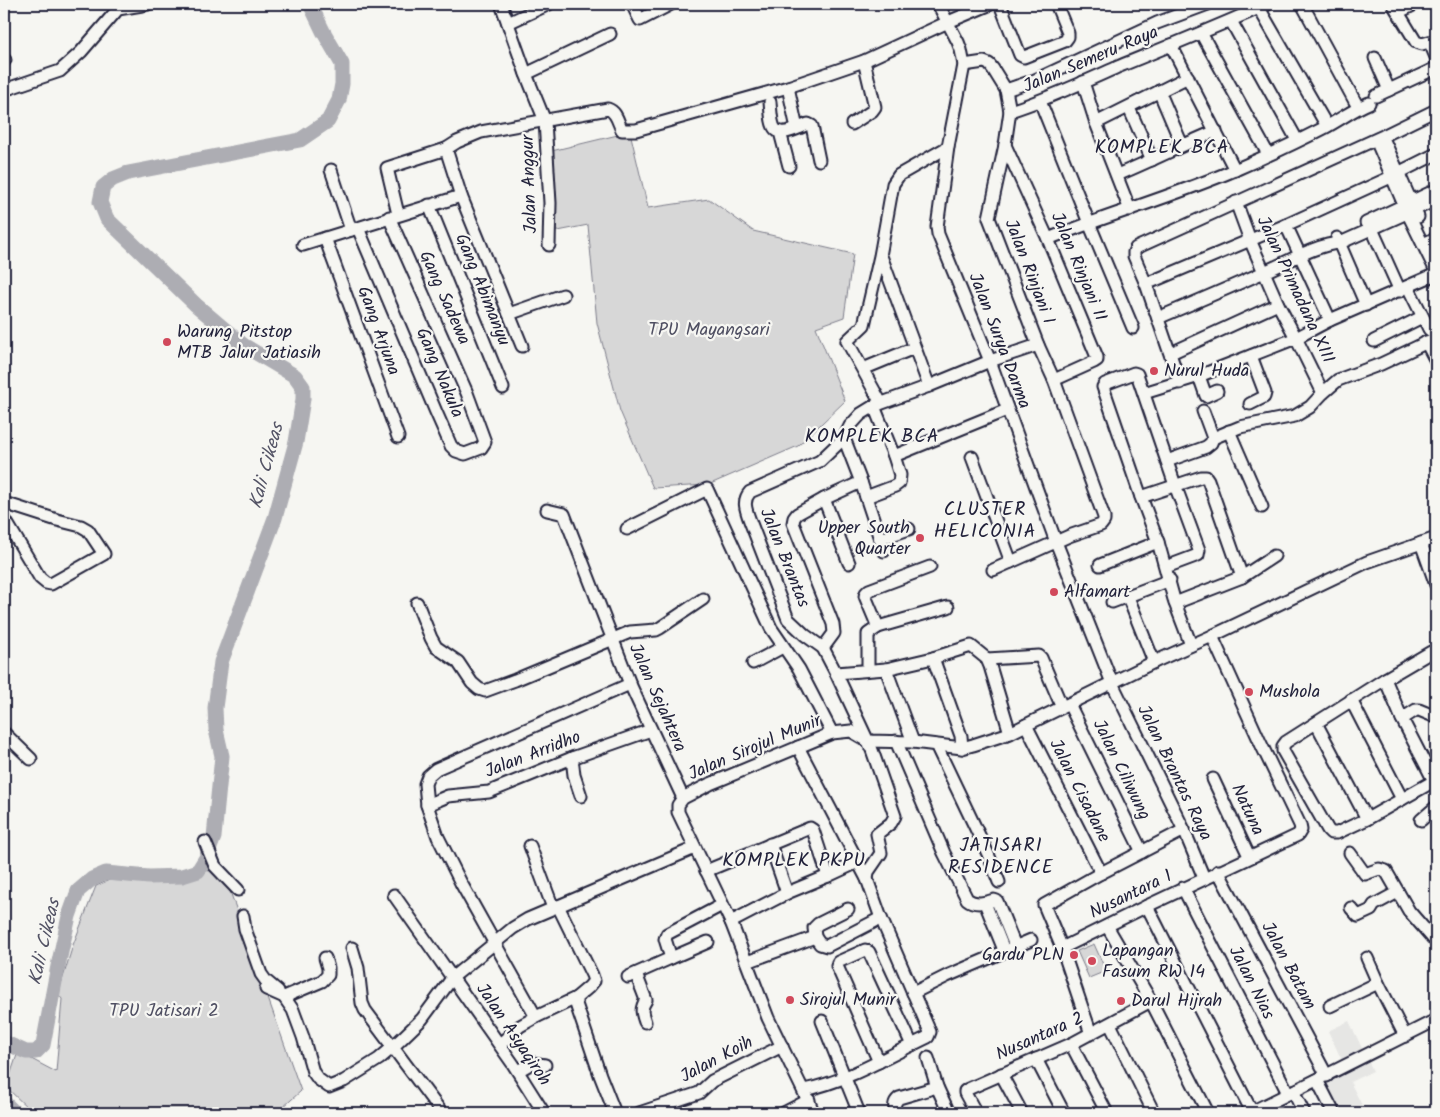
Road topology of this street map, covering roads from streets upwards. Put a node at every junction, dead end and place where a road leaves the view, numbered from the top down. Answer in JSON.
{"nodes":[{"id":1,"x":148,"y":4,"type":"edge"},
{"id":2,"x":501,"y":4,"type":"edge"},
{"id":3,"x":548,"y":4,"type":"edge"},
{"id":4,"x":632,"y":4,"type":"edge"},
{"id":5,"x":671,"y":4,"type":"edge"},
{"id":6,"x":938,"y":4,"type":"edge"},
{"id":7,"x":991,"y":4,"type":"edge"},
{"id":8,"x":1000,"y":4,"type":"edge"},
{"id":9,"x":1056,"y":4,"type":"edge"},
{"id":10,"x":1208,"y":4,"type":"edge"},
{"id":11,"x":1302,"y":4,"type":"edge"},
{"id":12,"x":1415,"y":4,"type":"edge"},
{"id":13,"x":1263,"y":6,"type":"edge"},
{"id":14,"x":1396,"y":8,"type":"edge"},
{"id":15,"x":1231,"y":21,"type":"junction"},
{"id":16,"x":948,"y":22,"type":"junction"},
{"id":17,"x":508,"y":23,"type":"junction"},
{"id":18,"x":1201,"y":33,"type":"junction"},
{"id":19,"x":610,"y":34,"type":"dead end"},
{"id":20,"x":1433,"y":41,"type":"edge"},
{"id":21,"x":1171,"y":45,"type":"junction"},
{"id":22,"x":1436,"y":57,"type":"edge"},
{"id":23,"x":1375,"y":58,"type":"dead end"},
{"id":24,"x":864,"y":61,"type":"junction"},
{"id":25,"x":964,"y":65,"type":"junction"},
{"id":26,"x":1436,"y":68,"type":"edge"},
{"id":27,"x":526,"y":74,"type":"junction"},
{"id":28,"x":1188,"y":77,"type":"junction"},
{"id":29,"x":1083,"y":82,"type":"junction"},
{"id":30,"x":788,"y":87,"type":"junction"},
{"id":31,"x":4,"y":90,"type":"edge"},
{"id":32,"x":1006,"y":90,"type":"junction"},
{"id":33,"x":1389,"y":90,"type":"junction"},
{"id":34,"x":1159,"y":91,"type":"junction"},
{"id":35,"x":1040,"y":101,"type":"junction"},
{"id":36,"x":770,"y":102,"type":"dead end"},
{"id":37,"x":1368,"y":102,"type":"junction"},
{"id":38,"x":1129,"y":108,"type":"junction"},
{"id":39,"x":1436,"y":110,"type":"edge"},
{"id":40,"x":1010,"y":112,"type":"junction"},
{"id":41,"x":545,"y":122,"type":"junction"},
{"id":42,"x":1096,"y":123,"type":"junction"},
{"id":43,"x":852,"y":124,"type":"dead end"},
{"id":44,"x":1327,"y":126,"type":"junction"},
{"id":45,"x":801,"y":127,"type":"junction"},
{"id":46,"x":1216,"y":131,"type":"junction"},
{"id":47,"x":780,"y":132,"type":"junction"},
{"id":48,"x":1379,"y":138,"type":"junction"},
{"id":49,"x":1298,"y":140,"type":"junction"},
{"id":50,"x":1006,"y":145,"type":"junction"},
{"id":51,"x":1182,"y":145,"type":"junction"},
{"id":52,"x":948,"y":147,"type":"junction"},
{"id":53,"x":446,"y":149,"type":"junction"},
{"id":54,"x":1268,"y":154,"type":"junction"},
{"id":55,"x":1436,"y":154,"type":"edge"},
{"id":56,"x":819,"y":160,"type":"dead end"},
{"id":57,"x":1152,"y":160,"type":"junction"},
{"id":58,"x":789,"y":166,"type":"dead end"},
{"id":59,"x":331,"y":170,"type":"dead end"},
{"id":60,"x":1235,"y":170,"type":"junction"},
{"id":61,"x":1117,"y":174,"type":"junction"},
{"id":62,"x":1395,"y":175,"type":"junction"},
{"id":63,"x":1436,"y":190,"type":"edge"},
{"id":64,"x":460,"y":196,"type":"junction"},
{"id":65,"x":1436,"y":200,"type":"edge"},
{"id":66,"x":1236,"y":202,"type":"junction"},
{"id":67,"x":429,"y":205,"type":"junction"},
{"id":68,"x":1410,"y":208,"type":"junction"},
{"id":69,"x":1130,"y":210,"type":"junction"},
{"id":70,"x":393,"y":216,"type":"junction"},
{"id":71,"x":1088,"y":223,"type":"junction"},
{"id":72,"x":1286,"y":225,"type":"junction"},
{"id":73,"x":355,"y":229,"type":"junction"},
{"id":74,"x":1372,"y":229,"type":"junction"},
{"id":75,"x":325,"y":238,"type":"junction"},
{"id":76,"x":1048,"y":240,"type":"junction"},
{"id":77,"x":1250,"y":240,"type":"junction"},
{"id":78,"x":1336,"y":241,"type":"junction"},
{"id":79,"x":1430,"y":241,"type":"edge"},
{"id":80,"x":549,"y":244,"type":"dead end"},
{"id":81,"x":302,"y":245,"type":"dead end"},
{"id":82,"x":1300,"y":255,"type":"junction"},
{"id":83,"x":1436,"y":255,"type":"edge"},
{"id":84,"x":880,"y":256,"type":"junction"},
{"id":85,"x":1436,"y":271,"type":"edge"},
{"id":86,"x":1265,"y":272,"type":"junction"},
{"id":87,"x":1436,"y":274,"type":"edge"},
{"id":88,"x":1146,"y":284,"type":"junction"},
{"id":89,"x":1404,"y":289,"type":"junction"},
{"id":90,"x":563,"y":294,"type":"dead end"},
{"id":91,"x":1278,"y":304,"type":"junction"},
{"id":92,"x":1366,"y":305,"type":"junction"},
{"id":93,"x":508,"y":314,"type":"junction"},
{"id":94,"x":1422,"y":317,"type":"junction"},
{"id":95,"x":1158,"y":318,"type":"junction"},
{"id":96,"x":1330,"y":320,"type":"junction"},
{"id":97,"x":1133,"y":328,"type":"dead end"},
{"id":98,"x":1436,"y":328,"type":"edge"},
{"id":99,"x":1296,"y":338,"type":"junction"},
{"id":100,"x":1431,"y":340,"type":"edge"},
{"id":101,"x":1374,"y":341,"type":"dead end"},
{"id":102,"x":1038,"y":345,"type":"junction"},
{"id":103,"x":522,"y":346,"type":"dead end"},
{"id":104,"x":914,"y":348,"type":"junction"},
{"id":105,"x":1171,"y":353,"type":"junction"},
{"id":106,"x":1251,"y":356,"type":"junction"},
{"id":107,"x":1436,"y":361,"type":"edge"},
{"id":108,"x":990,"y":362,"type":"junction"},
{"id":109,"x":863,"y":369,"type":"junction"},
{"id":110,"x":1199,"y":376,"type":"junction"},
{"id":111,"x":1054,"y":380,"type":"junction"},
{"id":112,"x":1180,"y":382,"type":"junction"},
{"id":113,"x":929,"y":386,"type":"junction"},
{"id":114,"x":503,"y":388,"type":"dead end"},
{"id":115,"x":1217,"y":392,"type":"dead end"},
{"id":116,"x":467,"y":393,"type":"joint"},
{"id":117,"x":1144,"y":393,"type":"junction"},
{"id":118,"x":1323,"y":393,"type":"junction"},
{"id":119,"x":1250,"y":404,"type":"dead end"},
{"id":120,"x":877,"y":405,"type":"junction"},
{"id":121,"x":1007,"y":410,"type":"junction"},
{"id":122,"x":1203,"y":411,"type":"dead end"},
{"id":123,"x":1229,"y":431,"type":"junction"},
{"id":124,"x":398,"y":437,"type":"dead end"},
{"id":125,"x":844,"y":438,"type":"junction"},
{"id":126,"x":1212,"y":438,"type":"junction"},
{"id":127,"x":894,"y":456,"type":"junction"},
{"id":128,"x":972,"y":457,"type":"dead end"},
{"id":129,"x":1167,"y":461,"type":"junction"},
{"id":130,"x":861,"y":482,"type":"junction"},
{"id":131,"x":1175,"y":485,"type":"junction"},
{"id":132,"x":866,"y":497,"type":"junction"},
{"id":133,"x":1141,"y":497,"type":"junction"},
{"id":134,"x":824,"y":499,"type":"junction"},
{"id":135,"x":4,"y":503,"type":"edge"},
{"id":136,"x":1262,"y":506,"type":"dead end"},
{"id":137,"x":547,"y":510,"type":"dead end"},
{"id":138,"x":4,"y":518,"type":"edge"},
{"id":139,"x":909,"y":528,"type":"dead end"},
{"id":140,"x":627,"y":529,"type":"dead end"},
{"id":141,"x":1436,"y":538,"type":"edge"},
{"id":142,"x":1056,"y":542,"type":"junction"},
{"id":143,"x":1158,"y":542,"type":"junction"},
{"id":144,"x":1421,"y":543,"type":"junction"},
{"id":145,"x":1274,"y":556,"type":"dead end"},
{"id":146,"x":1011,"y":562,"type":"junction"},
{"id":147,"x":849,"y":563,"type":"dead end"},
{"id":148,"x":1100,"y":565,"type":"dead end"},
{"id":149,"x":930,"y":566,"type":"dead end"},
{"id":150,"x":1166,"y":567,"type":"junction"},
{"id":151,"x":993,"y":570,"type":"dead end"},
{"id":152,"x":1242,"y":577,"type":"junction"},
{"id":153,"x":1170,"y":580,"type":"junction"},
{"id":154,"x":1436,"y":585,"type":"edge"},
{"id":155,"x":1128,"y":597,"type":"junction"},
{"id":156,"x":703,"y":599,"type":"dead end"},
{"id":157,"x":1112,"y":602,"type":"dead end"},
{"id":158,"x":417,"y":603,"type":"dead end"},
{"id":159,"x":1176,"y":603,"type":"junction"},
{"id":160,"x":948,"y":607,"type":"dead end"},
{"id":161,"x":878,"y":627,"type":"junction"},
{"id":162,"x":1212,"y":636,"type":"junction"},
{"id":163,"x":612,"y":639,"type":"junction"},
{"id":164,"x":1191,"y":645,"type":"junction"},
{"id":165,"x":783,"y":647,"type":"junction"},
{"id":166,"x":823,"y":648,"type":"junction"},
{"id":167,"x":1431,"y":652,"type":"dead end"},
{"id":168,"x":933,"y":658,"type":"junction"},
{"id":169,"x":987,"y":659,"type":"junction"},
{"id":170,"x":1154,"y":662,"type":"junction"},
{"id":171,"x":753,"y":663,"type":"dead end"},
{"id":172,"x":868,"y":669,"type":"junction"},
{"id":173,"x":886,"y":669,"type":"junction"},
{"id":174,"x":836,"y":673,"type":"junction"},
{"id":175,"x":1385,"y":679,"type":"junction"},
{"id":176,"x":1112,"y":683,"type":"junction"},
{"id":177,"x":630,"y":684,"type":"junction"},
{"id":178,"x":1351,"y":700,"type":"junction"},
{"id":179,"x":1066,"y":705,"type":"junction"},
{"id":180,"x":1436,"y":717,"type":"edge"},
{"id":181,"x":1402,"y":719,"type":"junction"},
{"id":182,"x":1316,"y":723,"type":"junction"},
{"id":183,"x":1026,"y":725,"type":"junction"},
{"id":184,"x":651,"y":730,"type":"junction"},
{"id":185,"x":4,"y":732,"type":"edge"},
{"id":186,"x":832,"y":733,"type":"junction"},
{"id":187,"x":1010,"y":733,"type":"junction"},
{"id":188,"x":868,"y":741,"type":"junction"},
{"id":189,"x":896,"y":741,"type":"junction"},
{"id":190,"x":913,"y":742,"type":"junction"},
{"id":191,"x":936,"y":745,"type":"junction"},
{"id":192,"x":798,"y":746,"type":"junction"},
{"id":193,"x":962,"y":748,"type":"junction"},
{"id":194,"x":572,"y":758,"type":"junction"},
{"id":195,"x":31,"y":759,"type":"dead end"},
{"id":196,"x":1213,"y":779,"type":"dead end"},
{"id":197,"x":1435,"y":781,"type":"edge"},
{"id":198,"x":581,"y":796,"type":"dead end"},
{"id":199,"x":683,"y":798,"type":"junction"},
{"id":200,"x":1402,"y":799,"type":"junction"},
{"id":201,"x":427,"y":806,"type":"junction"},
{"id":202,"x":1436,"y":807,"type":"edge"},
{"id":203,"x":1366,"y":819,"type":"junction"},
{"id":204,"x":1421,"y":820,"type":"dead end"},
{"id":205,"x":1184,"y":830,"type":"junction"},
{"id":206,"x":205,"y":842,"type":"dead end"},
{"id":207,"x":770,"y":844,"type":"junction"},
{"id":208,"x":530,"y":846,"type":"dead end"},
{"id":209,"x":695,"y":848,"type":"junction"},
{"id":210,"x":1142,"y":852,"type":"junction"},
{"id":211,"x":1350,"y":853,"type":"dead end"},
{"id":212,"x":1250,"y":856,"type":"junction"},
{"id":213,"x":858,"y":862,"type":"junction"},
{"id":214,"x":706,"y":871,"type":"junction"},
{"id":215,"x":1218,"y":872,"type":"junction"},
{"id":216,"x":1101,"y":873,"type":"junction"},
{"id":217,"x":828,"y":876,"type":"junction"},
{"id":218,"x":1204,"y":878,"type":"junction"},
{"id":219,"x":867,"y":879,"type":"junction"},
{"id":220,"x":999,"y":882,"type":"dead end"},
{"id":221,"x":1183,"y":888,"type":"junction"},
{"id":222,"x":238,"y":890,"type":"dead end"},
{"id":223,"x":1398,"y":892,"type":"junction"},
{"id":224,"x":788,"y":893,"type":"junction"},
{"id":225,"x":394,"y":895,"type":"dead end"},
{"id":226,"x":722,"y":904,"type":"junction"},
{"id":227,"x":1146,"y":906,"type":"junction"},
{"id":228,"x":556,"y":907,"type":"junction"},
{"id":229,"x":1350,"y":908,"type":"dead end"},
{"id":230,"x":848,"y":909,"type":"dead end"},
{"id":231,"x":243,"y":916,"type":"dead end"},
{"id":232,"x":881,"y":918,"type":"junction"},
{"id":233,"x":731,"y":922,"type":"junction"},
{"id":234,"x":1107,"y":926,"type":"junction"},
{"id":235,"x":815,"y":937,"type":"junction"},
{"id":236,"x":1030,"y":940,"type":"dead end"},
{"id":237,"x":1436,"y":941,"type":"edge"},
{"id":238,"x":495,"y":942,"type":"junction"},
{"id":239,"x":708,"y":942,"type":"dead end"},
{"id":240,"x":352,"y":948,"type":"dead end"},
{"id":241,"x":1009,"y":948,"type":"junction"},
{"id":242,"x":1062,"y":948,"type":"junction"},
{"id":243,"x":325,"y":958,"type":"dead end"},
{"id":244,"x":671,"y":958,"type":"junction"},
{"id":245,"x":1367,"y":958,"type":"dead end"},
{"id":246,"x":747,"y":962,"type":"junction"},
{"id":247,"x":453,"y":977,"type":"junction"},
{"id":248,"x":1378,"y":983,"type":"junction"},
{"id":249,"x":266,"y":989,"type":"dead end"},
{"id":250,"x":913,"y":993,"type":"junction"},
{"id":251,"x":282,"y":996,"type":"junction"},
{"id":252,"x":576,"y":998,"type":"junction"},
{"id":253,"x":1151,"y":1001,"type":"junction"},
{"id":254,"x":1330,"y":1006,"type":"dead end"},
{"id":255,"x":536,"y":1017,"type":"junction"},
{"id":256,"x":1436,"y":1020,"type":"edge"},
{"id":257,"x":822,"y":1021,"type":"dead end"},
{"id":258,"x":645,"y":1022,"type":"dead end"},
{"id":259,"x":1110,"y":1024,"type":"junction"},
{"id":260,"x":1091,"y":1034,"type":"junction"},
{"id":261,"x":1404,"y":1036,"type":"junction"},
{"id":262,"x":500,"y":1044,"type":"junction"},
{"id":263,"x":1071,"y":1044,"type":"junction"},
{"id":264,"x":912,"y":1045,"type":"junction"},
{"id":265,"x":782,"y":1046,"type":"junction"},
{"id":266,"x":393,"y":1047,"type":"junction"},
{"id":267,"x":928,"y":1058,"type":"dead end"},
{"id":268,"x":1036,"y":1059,"type":"junction"},
{"id":269,"x":879,"y":1062,"type":"junction"},
{"id":270,"x":546,"y":1065,"type":"dead end"},
{"id":271,"x":518,"y":1071,"type":"junction"},
{"id":272,"x":1001,"y":1074,"type":"junction"},
{"id":273,"x":844,"y":1077,"type":"junction"},
{"id":274,"x":1322,"y":1078,"type":"junction"},
{"id":275,"x":937,"y":1087,"type":"junction"},
{"id":276,"x":1291,"y":1092,"type":"junction"},
{"id":277,"x":806,"y":1095,"type":"junction"},
{"id":278,"x":1257,"y":1111,"type":"edge"},
{"id":279,"x":442,"y":1113,"type":"edge"},
{"id":280,"x":544,"y":1113,"type":"edge"},
{"id":281,"x":616,"y":1113,"type":"edge"},
{"id":282,"x":638,"y":1113,"type":"edge"},
{"id":283,"x":660,"y":1113,"type":"edge"},
{"id":284,"x":670,"y":1113,"type":"edge"},
{"id":285,"x":784,"y":1113,"type":"edge"},
{"id":286,"x":814,"y":1113,"type":"edge"},
{"id":287,"x":859,"y":1113,"type":"edge"},
{"id":288,"x":897,"y":1113,"type":"edge"},
{"id":289,"x":949,"y":1113,"type":"edge"},
{"id":290,"x":976,"y":1113,"type":"edge"},
{"id":291,"x":1022,"y":1113,"type":"edge"},
{"id":292,"x":1064,"y":1113,"type":"edge"},
{"id":293,"x":1106,"y":1113,"type":"edge"},
{"id":294,"x":1154,"y":1113,"type":"edge"},
{"id":295,"x":1208,"y":1113,"type":"edge"},
{"id":296,"x":1304,"y":1113,"type":"edge"},
{"id":297,"x":1334,"y":1113,"type":"edge"}],
"edges":[{"from":1,"to":31,"type":"street"},
{"from":2,"to":17,"type":"street","name":"Jalan Anggur"},
{"from":3,"to":17,"type":"street"},
{"from":4,"to":5,"type":"street"},
{"from":6,"to":16,"type":"street","name":"Jalan Surya Darma"},
{"from":7,"to":16,"type":"street"},
{"from":8,"to":9,"type":"street"},
{"from":10,"to":32,"type":"street"},
{"from":11,"to":37,"type":"street"},
{"from":12,"to":14,"type":"street"},
{"from":13,"to":15,"type":"street","name":"Jalan Semeru Raya"},
{"from":13,"to":44,"type":"street"},
{"from":14,"to":20,"type":"street"},
{"from":15,"to":18,"type":"street","name":"Jalan Semeru Raya"},
{"from":15,"to":49,"type":"street"},
{"from":16,"to":24,"type":"street"},
{"from":16,"to":25,"type":"street","name":"Jalan Surya Darma"},
{"from":17,"to":27,"type":"street","name":"Jalan Anggur"},
{"from":18,"to":21,"type":"street","name":"Jalan Semeru Raya"},
{"from":18,"to":54,"type":"street"},
{"from":19,"to":27,"type":"street"},
{"from":20,"to":22,"type":"street"},
{"from":21,"to":28,"type":"street"},
{"from":21,"to":29,"type":"street","name":"Jalan Semeru Raya"},
{"from":23,"to":33,"type":"street"},
{"from":24,"to":30,"type":"street"},
{"from":24,"to":43,"type":"street"},
{"from":25,"to":32,"type":"street","name":"Jalan Rinjani I"},
{"from":25,"to":52,"type":"street","name":"Jalan Surya Darma"},
{"from":26,"to":33,"type":"street"},
{"from":27,"to":41,"type":"street","name":"Jalan Anggur"},
{"from":28,"to":34,"type":"street"},
{"from":28,"to":46,"type":"street"},
{"from":29,"to":35,"type":"street","name":"Jalan Semeru Raya"},
{"from":29,"to":42,"type":"street"},
{"from":30,"to":41,"type":"street"},
{"from":30,"to":45,"type":"street"},
{"from":32,"to":40,"type":"street","name":"Jalan Rinjani I"},
{"from":33,"to":37,"type":"street"},
{"from":34,"to":38,"type":"street"},
{"from":34,"to":51,"type":"street"},
{"from":35,"to":40,"type":"street","name":"Jalan Semeru Raya"},
{"from":35,"to":71,"type":"street"},
{"from":36,"to":47,"type":"street"},
{"from":37,"to":44,"type":"street"},
{"from":38,"to":42,"type":"street"},
{"from":38,"to":57,"type":"street"},
{"from":39,"to":48,"type":"street"},
{"from":40,"to":50,"type":"street","name":"Jalan Rinjani I"},
{"from":41,"to":53,"type":"street"},
{"from":41,"to":80,"type":"street","name":"Jalan Anggur"},
{"from":42,"to":61,"type":"street"},
{"from":44,"to":49,"type":"street"},
{"from":45,"to":47,"type":"street"},
{"from":45,"to":56,"type":"street"},
{"from":46,"to":51,"type":"street"},
{"from":46,"to":60,"type":"street"},
{"from":47,"to":58,"type":"street"},
{"from":48,"to":62,"type":"street"},
{"from":48,"to":66,"type":"street"},
{"from":49,"to":54,"type":"street"},
{"from":50,"to":76,"type":"street","name":"Jalan Rinjani II"},
{"from":50,"to":102,"type":"street","name":"Jalan Rinjani I"},
{"from":51,"to":57,"type":"street"},
{"from":52,"to":84,"type":"street"},
{"from":52,"to":108,"type":"street","name":"Jalan Surya Darma"},
{"from":53,"to":64,"type":"street"},
{"from":53,"to":70,"type":"street","name":"Gang Sadewa"},
{"from":54,"to":60,"type":"street"},
{"from":55,"to":62,"type":"street"},
{"from":57,"to":61,"type":"street"},
{"from":59,"to":73,"type":"street"},
{"from":60,"to":69,"type":"street"},
{"from":61,"to":69,"type":"street"},
{"from":62,"to":68,"type":"street"},
{"from":62,"to":72,"type":"street"},
{"from":63,"to":68,"type":"street"},
{"from":64,"to":67,"type":"street"},
{"from":64,"to":93,"type":"street"},
{"from":65,"to":68,"type":"street"},
{"from":66,"to":77,"type":"street","name":"Jalan Primadana XIII"},
{"from":66,"to":88,"type":"street"},
{"from":67,"to":70,"type":"street"},
{"from":67,"to":114,"type":"street","name":"Gang Abimanyu"},
{"from":68,"to":74,"type":"street"},
{"from":68,"to":78,"type":"street"},
{"from":68,"to":79,"type":"street"},
{"from":69,"to":71,"type":"street"},
{"from":70,"to":73,"type":"street"},
{"from":70,"to":116,"type":"street","name":"Gang Sadewa"},
{"from":71,"to":76,"type":"street"},
{"from":71,"to":97,"type":"street"},
{"from":72,"to":77,"type":"street"},
{"from":72,"to":82,"type":"street"},
{"from":73,"to":75,"type":"street"},
{"from":73,"to":116,"type":"street","name":"Gang Nakula"},
{"from":74,"to":78,"type":"street"},
{"from":74,"to":89,"type":"street"},
{"from":75,"to":81,"type":"street"},
{"from":75,"to":124,"type":"street","name":"Gang Arjuna"},
{"from":76,"to":111,"type":"street","name":"Jalan Rinjani II"},
{"from":77,"to":86,"type":"street","name":"Jalan Primadana XIII"},
{"from":77,"to":88,"type":"street"},
{"from":78,"to":82,"type":"street"},
{"from":78,"to":92,"type":"street"},
{"from":79,"to":83,"type":"street"},
{"from":79,"to":85,"type":"street"},
{"from":82,"to":86,"type":"street"},
{"from":82,"to":96,"type":"street"},
{"from":84,"to":104,"type":"street"},
{"from":84,"to":109,"type":"street"},
{"from":86,"to":91,"type":"street","name":"Jalan Primadana XIII"},
{"from":86,"to":95,"type":"street"},
{"from":87,"to":89,"type":"street"},
{"from":88,"to":95,"type":"street"},
{"from":89,"to":92,"type":"street"},
{"from":89,"to":94,"type":"street"},
{"from":90,"to":93,"type":"street"},
{"from":91,"to":99,"type":"street","name":"Jalan Primadana XIII"},
{"from":91,"to":105,"type":"street"},
{"from":92,"to":96,"type":"street"},
{"from":93,"to":103,"type":"street"},
{"from":94,"to":98,"type":"street"},
{"from":94,"to":101,"type":"street"},
{"from":95,"to":105,"type":"street"},
{"from":96,"to":99,"type":"street"},
{"from":99,"to":106,"type":"street"},
{"from":99,"to":118,"type":"street","name":"Jalan Primadana XIII"},
{"from":100,"to":107,"type":"street"},
{"from":100,"to":118,"type":"street"},
{"from":102,"to":108,"type":"street","name":"Jalan Rinjani I"},
{"from":102,"to":111,"type":"street","name":"Jalan Rinjani I"},
{"from":104,"to":109,"type":"street"},
{"from":104,"to":113,"type":"street"},
{"from":105,"to":112,"type":"street"},
{"from":106,"to":110,"type":"street"},
{"from":106,"to":119,"type":"street"},
{"from":108,"to":113,"type":"street","name":"Jalan Brantas"},
{"from":108,"to":121,"type":"street","name":"Jalan Surya Darma"},
{"from":109,"to":120,"type":"street"},
{"from":110,"to":112,"type":"street"},
{"from":110,"to":115,"type":"street"},
{"from":111,"to":142,"type":"street","name":"Jalan Rinjani I"},
{"from":112,"to":117,"type":"street"},
{"from":113,"to":120,"type":"street","name":"Jalan Brantas"},
{"from":117,"to":129,"type":"street"},
{"from":117,"to":133,"type":"street"},
{"from":118,"to":123,"type":"street"},
{"from":120,"to":125,"type":"street","name":"Jalan Brantas"},
{"from":120,"to":127,"type":"street"},
{"from":121,"to":127,"type":"street"},
{"from":121,"to":142,"type":"street","name":"Jalan Surya Darma"},
{"from":122,"to":126,"type":"street"},
{"from":123,"to":126,"type":"street"},
{"from":123,"to":136,"type":"street"},
{"from":125,"to":130,"type":"street"},
{"from":125,"to":166,"type":"street","name":"Jalan Brantas"},
{"from":126,"to":129,"type":"street"},
{"from":127,"to":132,"type":"street"},
{"from":128,"to":146,"type":"street"},
{"from":129,"to":131,"type":"street"},
{"from":130,"to":132,"type":"street"},
{"from":130,"to":134,"type":"street"},
{"from":131,"to":133,"type":"street"},
{"from":131,"to":150,"type":"street"},
{"from":131,"to":152,"type":"street"},
{"from":132,"to":139,"type":"street"},
{"from":133,"to":143,"type":"street"},
{"from":134,"to":147,"type":"street"},
{"from":134,"to":166,"type":"street"},
{"from":135,"to":138,"type":"street"},
{"from":137,"to":163,"type":"street","name":"Jalan Sejahtera"},
{"from":140,"to":165,"type":"street"},
{"from":141,"to":144,"type":"street","name":"Jalan Sirojul Munir"},
{"from":142,"to":146,"type":"street","name":"Jalan Rinjani I"},
{"from":142,"to":176,"type":"street","name":"Jalan Surya Darma"},
{"from":143,"to":148,"type":"street"},
{"from":143,"to":150,"type":"street"},
{"from":144,"to":154,"type":"street"},
{"from":144,"to":162,"type":"street","name":"Jalan Sirojul Munir"},
{"from":145,"to":152,"type":"street"},
{"from":146,"to":151,"type":"street","name":"Jalan Rinjani I"},
{"from":149,"to":161,"type":"street"},
{"from":150,"to":153,"type":"street"},
{"from":152,"to":159,"type":"street"},
{"from":153,"to":155,"type":"street"},
{"from":153,"to":159,"type":"street"},
{"from":155,"to":157,"type":"street"},
{"from":155,"to":170,"type":"street"},
{"from":156,"to":163,"type":"street"},
{"from":158,"to":163,"type":"street"},
{"from":159,"to":164,"type":"street"},
{"from":160,"to":161,"type":"street"},
{"from":161,"to":172,"type":"street"},
{"from":162,"to":164,"type":"street","name":"Jalan Sirojul Munir"},
{"from":162,"to":212,"type":"street","name":"Nusantara 1"},
{"from":163,"to":177,"type":"street","name":"Jalan Sejahtera"},
{"from":164,"to":170,"type":"street","name":"Jalan Sirojul Munir"},
{"from":165,"to":171,"type":"street"},
{"from":165,"to":186,"type":"street"},
{"from":166,"to":174,"type":"street","name":"Jalan Brantas"},
{"from":167,"to":175,"type":"street"},
{"from":168,"to":169,"type":"street"},
{"from":168,"to":173,"type":"street"},
{"from":168,"to":193,"type":"street"},
{"from":169,"to":179,"type":"street","name":"Jalan Ciliwung"},
{"from":169,"to":187,"type":"street"},
{"from":170,"to":176,"type":"street","name":"Jalan Sirojul Munir"},
{"from":172,"to":173,"type":"street"},
{"from":172,"to":174,"type":"street"},
{"from":173,"to":190,"type":"street"},
{"from":174,"to":188,"type":"street","name":"Jalan Brantas"},
{"from":175,"to":178,"type":"street"},
{"from":175,"to":181,"type":"street"},
{"from":176,"to":179,"type":"street","name":"Jalan Sirojul Munir"},
{"from":176,"to":205,"type":"street","name":"Jalan Brantas Raya"},
{"from":177,"to":184,"type":"street","name":"Jalan Sejahtera"},
{"from":177,"to":201,"type":"street"},
{"from":178,"to":182,"type":"street"},
{"from":178,"to":200,"type":"street"},
{"from":179,"to":183,"type":"street","name":"Jalan Sirojul Munir"},
{"from":179,"to":210,"type":"street","name":"Jalan Ciliwung"},
{"from":180,"to":181,"type":"street"},
{"from":181,"to":197,"type":"street"},
{"from":182,"to":203,"type":"street"},
{"from":182,"to":203,"type":"street"},
{"from":183,"to":187,"type":"street","name":"Jalan Sirojul Munir"},
{"from":183,"to":216,"type":"street","name":"Jalan Cisadane"},
{"from":184,"to":194,"type":"street","name":"Jalan Arridho"},
{"from":184,"to":199,"type":"street","name":"Jalan Sejahtera"},
{"from":185,"to":195,"type":"street"},
{"from":186,"to":188,"type":"street","name":"Jalan Sirojul Munir"},
{"from":186,"to":192,"type":"street","name":"Jalan Sirojul Munir"},
{"from":187,"to":193,"type":"street","name":"Jalan Sirojul Munir"},
{"from":188,"to":189,"type":"street","name":"Jalan Sirojul Munir"},
{"from":188,"to":219,"type":"street","name":"Jalan Brantas"},
{"from":189,"to":190,"type":"street","name":"Jalan Sirojul Munir"},
{"from":189,"to":241,"type":"street"},
{"from":190,"to":191,"type":"street","name":"Jalan Sirojul Munir"},
{"from":191,"to":193,"type":"street","name":"Jalan Sirojul Munir"},
{"from":191,"to":220,"type":"street"},
{"from":192,"to":199,"type":"street","name":"Jalan Sirojul Munir"},
{"from":192,"to":213,"type":"street"},
{"from":194,"to":198,"type":"street"},
{"from":194,"to":201,"type":"street","name":"Jalan Arridho"},
{"from":196,"to":212,"type":"street","name":"Natuna"},
{"from":197,"to":200,"type":"street"},
{"from":199,"to":209,"type":"street","name":"Jalan Sirojul Munir"},
{"from":200,"to":203,"type":"street"},
{"from":201,"to":238,"type":"street"},
{"from":202,"to":204,"type":"street"},
{"from":205,"to":210,"type":"street"},
{"from":205,"to":218,"type":"street","name":"Jalan Brantas Raya"},
{"from":206,"to":222,"type":"street"},
{"from":207,"to":214,"type":"street"},
{"from":207,"to":217,"type":"street"},
{"from":207,"to":224,"type":"street"},
{"from":208,"to":228,"type":"street"},
{"from":209,"to":214,"type":"street","name":"Jalan Sirojul Munir"},
{"from":209,"to":228,"type":"street"},
{"from":210,"to":216,"type":"street"},
{"from":211,"to":223,"type":"street"},
{"from":212,"to":215,"type":"street","name":"Nusantara 1"},
{"from":213,"to":217,"type":"street"},
{"from":213,"to":219,"type":"street"},
{"from":214,"to":226,"type":"street","name":"Jalan Sirojul Munir"},
{"from":215,"to":218,"type":"street","name":"Nusantara 1"},
{"from":215,"to":274,"type":"street","name":"Jalan Batam"},
{"from":216,"to":242,"type":"street"},
{"from":217,"to":224,"type":"street"},
{"from":218,"to":221,"type":"street","name":"Nusantara 1"},
{"from":219,"to":232,"type":"street"},
{"from":221,"to":227,"type":"street","name":"Nusantara 1"},
{"from":221,"to":276,"type":"street","name":"Jalan Nias"},
{"from":223,"to":229,"type":"street"},
{"from":223,"to":237,"type":"street"},
{"from":224,"to":233,"type":"street"},
{"from":225,"to":247,"type":"street","name":"Jalan Asyaqiroh"},
{"from":226,"to":233,"type":"street","name":"Jalan Sirojul Munir"},
{"from":226,"to":244,"type":"street"},
{"from":227,"to":234,"type":"street","name":"Nusantara 1"},
{"from":227,"to":278,"type":"street"},
{"from":228,"to":238,"type":"street"},
{"from":228,"to":252,"type":"street"},
{"from":230,"to":235,"type":"street"},
{"from":231,"to":251,"type":"street"},
{"from":232,"to":235,"type":"street"},
{"from":232,"to":250,"type":"street"},
{"from":233,"to":246,"type":"street","name":"Jalan Sirojul Munir"},
{"from":234,"to":242,"type":"street","name":"Nusantara 1"},
{"from":234,"to":253,"type":"street"},
{"from":235,"to":246,"type":"street"},
{"from":236,"to":241,"type":"street"},
{"from":238,"to":247,"type":"street"},
{"from":238,"to":255,"type":"street"},
{"from":239,"to":244,"type":"street"},
{"from":240,"to":266,"type":"street"},
{"from":241,"to":250,"type":"street"},
{"from":242,"to":260,"type":"street"},
{"from":243,"to":251,"type":"street"},
{"from":244,"to":258,"type":"street"},
{"from":245,"to":248,"type":"street"},
{"from":246,"to":265,"type":"street","name":"Jalan Sirojul Munir"},
{"from":247,"to":262,"type":"street","name":"Jalan Asyaqiroh"},
{"from":247,"to":266,"type":"street"},
{"from":248,"to":254,"type":"street"},
{"from":248,"to":261,"type":"street"},
{"from":249,"to":251,"type":"street"},
{"from":250,"to":264,"type":"street"},
{"from":251,"to":266,"type":"street"},
{"from":252,"to":255,"type":"street"},
{"from":252,"to":281,"type":"street"},
{"from":253,"to":259,"type":"street","name":"Nusantara 2"},
{"from":253,"to":295,"type":"street"},
{"from":255,"to":262,"type":"street"},
{"from":256,"to":261,"type":"street"},
{"from":257,"to":273,"type":"street"},
{"from":259,"to":260,"type":"street","name":"Nusantara 2"},
{"from":259,"to":294,"type":"street"},
{"from":260,"to":263,"type":"street","name":"Nusantara 2"},
{"from":261,"to":274,"type":"street"},
{"from":262,"to":271,"type":"street","name":"Jalan Asyaqiroh"},
{"from":263,"to":268,"type":"street","name":"Nusantara 2"},
{"from":263,"to":293,"type":"street"},
{"from":264,"to":269,"type":"street"},
{"from":264,"to":269,"type":"street"},
{"from":265,"to":277,"type":"street","name":"Jalan Sirojul Munir"},
{"from":265,"to":282,"type":"street","name":"Jalan Koih"},
{"from":266,"to":279,"type":"street"},
{"from":267,"to":275,"type":"street"},
{"from":268,"to":272,"type":"street","name":"Nusantara 2"},
{"from":268,"to":292,"type":"street"},
{"from":269,"to":273,"type":"street"},
{"from":270,"to":271,"type":"street"},
{"from":271,"to":280,"type":"street","name":"Jalan Asyaqiroh"},
{"from":272,"to":290,"type":"street","name":"Nusantara 2"},
{"from":272,"to":291,"type":"street"},
{"from":273,"to":277,"type":"street"},
{"from":273,"to":287,"type":"street"},
{"from":274,"to":276,"type":"street"},
{"from":274,"to":297,"type":"street","name":"Jalan Batam"},
{"from":275,"to":288,"type":"street"},
{"from":275,"to":289,"type":"street"},
{"from":276,"to":278,"type":"street"},
{"from":276,"to":296,"type":"street","name":"Jalan Nias"},
{"from":277,"to":285,"type":"street"},
{"from":277,"to":286,"type":"street","name":"Jalan Sirojul Munir"},
{"from":283,"to":284,"type":"street"}]}
